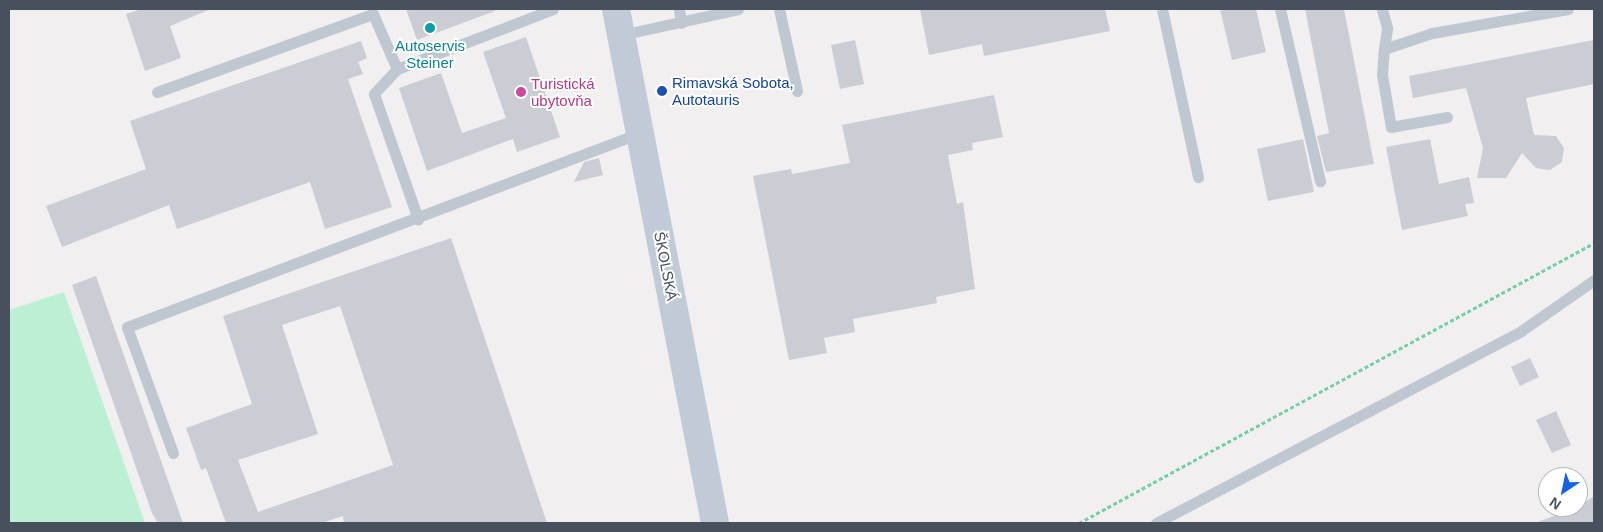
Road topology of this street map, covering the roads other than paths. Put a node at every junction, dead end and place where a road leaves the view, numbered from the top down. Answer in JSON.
{"nodes":[{"id":1,"x":553,"y":9,"type":"edge"},
{"id":2,"x":679,"y":9,"type":"edge"},
{"id":3,"x":738,"y":9,"type":"edge"},
{"id":4,"x":780,"y":9,"type":"edge"},
{"id":5,"x":1162,"y":9,"type":"edge"},
{"id":6,"x":1280,"y":9,"type":"edge"},
{"id":7,"x":1382,"y":9,"type":"edge"},
{"id":8,"x":1568,"y":9,"type":"edge"},
{"id":9,"x":372,"y":11,"type":"edge"},
{"id":10,"x":618,"y":22,"type":"edge"},
{"id":11,"x":681,"y":23,"type":"junction"},
{"id":12,"x":1384,"y":49,"type":"junction"},
{"id":13,"x":397,"y":69,"type":"junction"},
{"id":14,"x":797,"y":91,"type":"dead end"},
{"id":15,"x":157,"y":92,"type":"dead end"},
{"id":16,"x":1447,"y":117,"type":"dead end"},
{"id":17,"x":641,"y":133,"type":"junction"},
{"id":18,"x":1198,"y":177,"type":"dead end"},
{"id":19,"x":1320,"y":181,"type":"dead end"},
{"id":20,"x":418,"y":218,"type":"junction"},
{"id":21,"x":1594,"y":280,"type":"edge"},
{"id":22,"x":173,"y":453,"type":"dead end"},
{"id":23,"x":715,"y":523,"type":"edge"},
{"id":24,"x":1156,"y":523,"type":"edge"}],
"edges":[{"from":1,"to":13,"type":"lane"},
{"from":2,"to":11,"type":"lane"},
{"from":3,"to":11,"type":"lane"},
{"from":4,"to":14,"type":"lane"},
{"from":5,"to":18,"type":"lane"},
{"from":6,"to":19,"type":"lane"},
{"from":7,"to":12,"type":"lane"},
{"from":8,"to":12,"type":"lane"},
{"from":9,"to":13,"type":"lane"},
{"from":9,"to":15,"type":"lane"},
{"from":10,"to":11,"type":"lane"},
{"from":10,"to":17,"type":"main road","name":"ŠKOLSKÁ"},
{"from":12,"to":16,"type":"lane"},
{"from":13,"to":20,"type":"lane"},
{"from":17,"to":20,"type":"lane"},
{"from":17,"to":23,"type":"main road","name":"ŠKOLSKÁ"},
{"from":20,"to":22,"type":"lane"},
{"from":21,"to":24,"type":"lane"}]}
